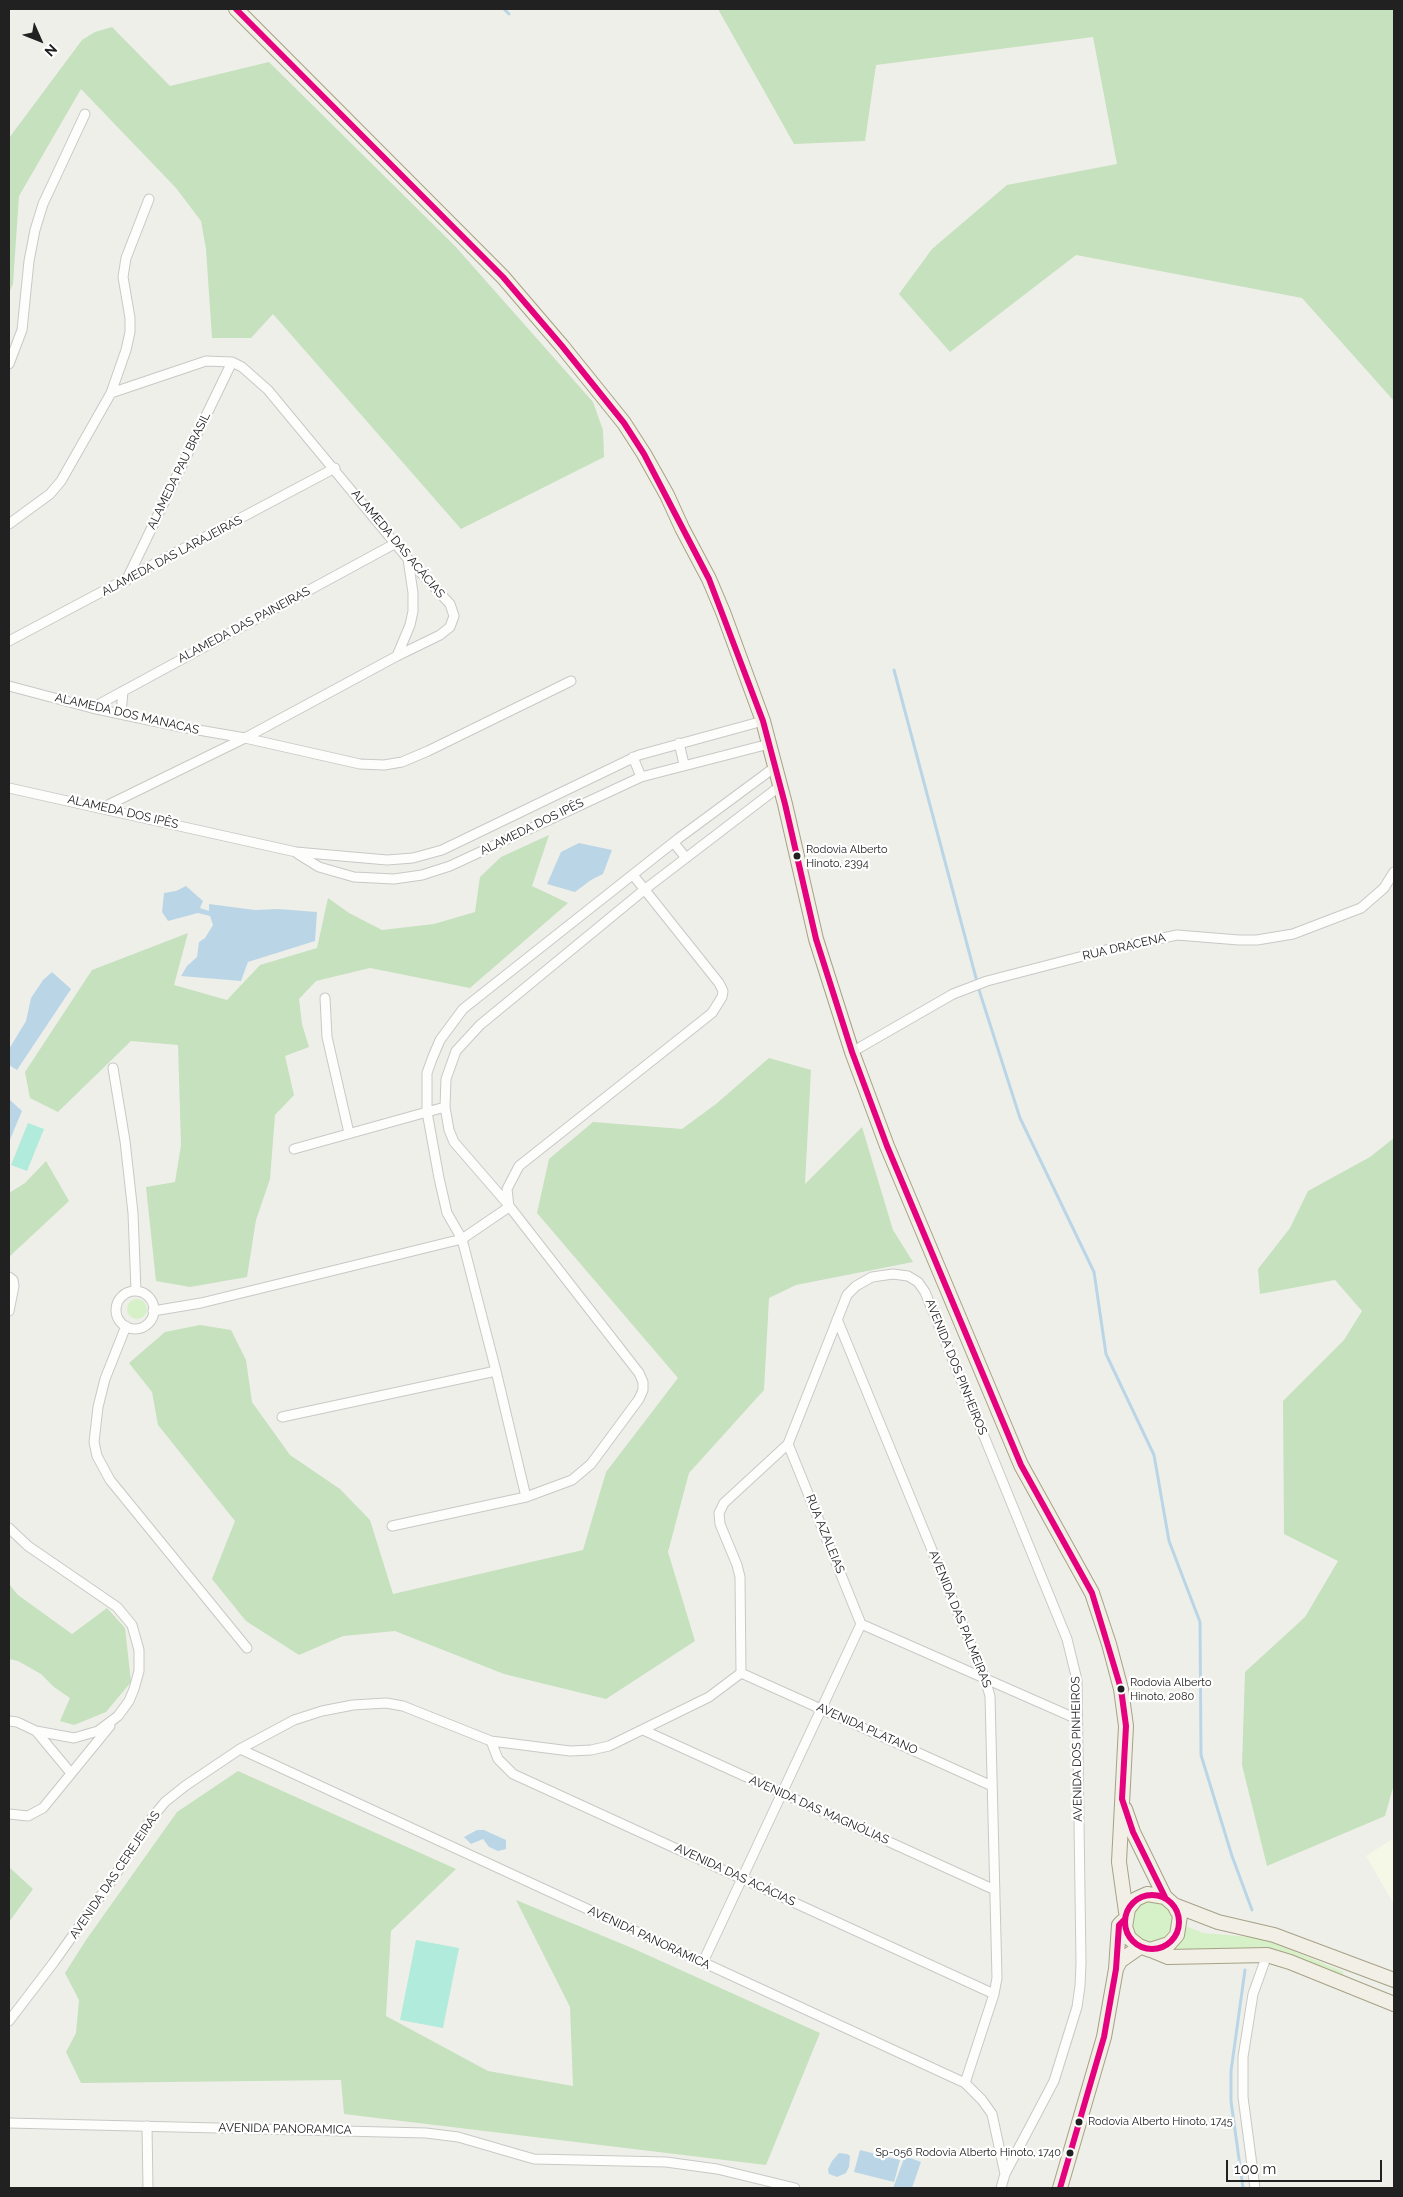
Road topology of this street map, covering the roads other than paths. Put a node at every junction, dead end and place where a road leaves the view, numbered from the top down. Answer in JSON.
{"nodes":[{"id":1,"x":236,"y":9,"type":"edge"},
{"id":2,"x":85,"y":114,"type":"dead end"},
{"id":3,"x":149,"y":199,"type":"dead end"},
{"id":4,"x":232,"y":362,"type":"junction"},
{"id":5,"x":9,"y":364,"type":"edge"},
{"id":6,"x":111,"y":393,"type":"junction"},
{"id":7,"x":334,"y":468,"type":"junction"},
{"id":8,"x":9,"y":524,"type":"edge"},
{"id":9,"x":396,"y":543,"type":"junction"},
{"id":10,"x":408,"y":559,"type":"junction"},
{"id":11,"x":126,"y":581,"type":"junction"},
{"id":12,"x":9,"y":641,"type":"edge"},
{"id":13,"x":397,"y":656,"type":"junction"},
{"id":14,"x":571,"y":681,"type":"dead end"},
{"id":15,"x":9,"y":686,"type":"edge"},
{"id":16,"x":123,"y":691,"type":"junction"},
{"id":17,"x":92,"y":708,"type":"junction"},
{"id":18,"x":121,"y":714,"type":"junction"},
{"id":19,"x":763,"y":721,"type":"junction"},
{"id":20,"x":245,"y":738,"type":"junction"},
{"id":21,"x":679,"y":744,"type":"junction"},
{"id":22,"x":769,"y":744,"type":"junction"},
{"id":23,"x":633,"y":758,"type":"junction"},
{"id":24,"x":684,"y":764,"type":"junction"},
{"id":25,"x":775,"y":767,"type":"junction"},
{"id":26,"x":641,"y":777,"type":"junction"},
{"id":27,"x":780,"y":786,"type":"junction"},
{"id":28,"x":9,"y":788,"type":"edge"},
{"id":29,"x":104,"y":808,"type":"junction"},
{"id":30,"x":697,"y":825,"type":"junction"},
{"id":31,"x":709,"y":839,"type":"junction"},
{"id":32,"x":674,"y":843,"type":"junction"},
{"id":33,"x":296,"y":852,"type":"junction"},
{"id":34,"x":686,"y":858,"type":"junction"},
{"id":35,"x":1394,"y":872,"type":"edge"},
{"id":36,"x":633,"y":875,"type":"junction"},
{"id":37,"x":644,"y":890,"type":"junction"},
{"id":38,"x":325,"y":998,"type":"dead end"},
{"id":39,"x":852,"y":1052,"type":"junction"},
{"id":40,"x":113,"y":1068,"type":"dead end"},
{"id":41,"x":445,"y":1107,"type":"junction"},
{"id":42,"x":427,"y":1112,"type":"junction"},
{"id":43,"x":349,"y":1133,"type":"junction"},
{"id":44,"x":294,"y":1149,"type":"dead end"},
{"id":45,"x":509,"y":1207,"type":"junction"},
{"id":46,"x":462,"y":1239,"type":"junction"},
{"id":47,"x":9,"y":1277,"type":"edge"},
{"id":48,"x":136,"y":1291,"type":"junction"},
{"id":49,"x":9,"y":1311,"type":"edge"},
{"id":50,"x":153,"y":1311,"type":"junction"},
{"id":51,"x":837,"y":1319,"type":"junction"},
{"id":52,"x":126,"y":1326,"type":"junction"},
{"id":53,"x":496,"y":1371,"type":"junction"},
{"id":54,"x":282,"y":1417,"type":"dead end"},
{"id":55,"x":788,"y":1444,"type":"junction"},
{"id":56,"x":526,"y":1497,"type":"junction"},
{"id":57,"x":392,"y":1526,"type":"dead end"},
{"id":58,"x":9,"y":1528,"type":"edge"},
{"id":59,"x":862,"y":1624,"type":"junction"},
{"id":60,"x":247,"y":1648,"type":"dead end"},
{"id":61,"x":741,"y":1673,"type":"junction"},
{"id":62,"x":985,"y":1679,"type":"junction"},
{"id":63,"x":822,"y":1708,"type":"junction"},
{"id":64,"x":118,"y":1716,"type":"junction"},
{"id":65,"x":1077,"y":1720,"type":"junction"},
{"id":66,"x":9,"y":1721,"type":"edge"},
{"id":67,"x":644,"y":1730,"type":"junction"},
{"id":68,"x":36,"y":1731,"type":"junction"},
{"id":69,"x":491,"y":1741,"type":"junction"},
{"id":70,"x":240,"y":1749,"type":"junction"},
{"id":71,"x":70,"y":1772,"type":"junction"},
{"id":72,"x":992,"y":1786,"type":"junction"},
{"id":73,"x":782,"y":1794,"type":"junction"},
{"id":74,"x":1122,"y":1799,"type":"junction"},
{"id":75,"x":9,"y":1814,"type":"edge"},
{"id":76,"x":742,"y":1879,"type":"junction"},
{"id":77,"x":995,"y":1890,"type":"junction"},
{"id":78,"x":1170,"y":1901,"type":"junction"},
{"id":79,"x":1125,"y":1915,"type":"junction"},
{"id":80,"x":1144,"y":1948,"type":"junction"},
{"id":81,"x":1267,"y":1955,"type":"junction"},
{"id":82,"x":703,"y":1962,"type":"junction"},
{"id":83,"x":1116,"y":1969,"type":"junction"},
{"id":84,"x":1394,"y":1980,"type":"edge"},
{"id":85,"x":994,"y":1994,"type":"junction"},
{"id":86,"x":1394,"y":2004,"type":"edge"},
{"id":87,"x":9,"y":2021,"type":"edge"},
{"id":88,"x":965,"y":2083,"type":"junction"},
{"id":89,"x":9,"y":2123,"type":"edge"},
{"id":90,"x":146,"y":2126,"type":"junction"},
{"id":91,"x":1005,"y":2174,"type":"junction"},
{"id":92,"x":148,"y":2188,"type":"edge"},
{"id":93,"x":795,"y":2188,"type":"edge"},
{"id":94,"x":1001,"y":2188,"type":"edge"},
{"id":95,"x":1060,"y":2188,"type":"edge"},
{"id":96,"x":1255,"y":2188,"type":"edge"}],
"edges":[{"from":1,"to":19,"type":"main road"},
{"from":2,"to":5,"type":"street"},
{"from":3,"to":6,"type":"street"},
{"from":4,"to":6,"type":"street"},
{"from":4,"to":7,"type":"street","name":"ALAMEDA DAS ACÁCIAS"},
{"from":4,"to":11,"type":"street","name":"ALAMEDA PAU BRASIL"},
{"from":6,"to":8,"type":"street"},
{"from":7,"to":9,"type":"street","name":"ALAMEDA DAS ACÁCIAS"},
{"from":7,"to":11,"type":"street","name":"ALAMEDA DAS LARAJEIRAS"},
{"from":9,"to":10,"type":"street","name":"ALAMEDA DAS ACÁCIAS"},
{"from":9,"to":16,"type":"street","name":"ALAMEDA DAS PAINEIRAS"},
{"from":10,"to":13,"type":"street"},
{"from":10,"to":13,"type":"street","name":"ALAMEDA DAS ACÁCIAS"},
{"from":11,"to":12,"type":"street","name":"ALAMEDA DAS LARAJEIRAS"},
{"from":13,"to":20,"type":"street","name":"ALAMEDA DAS ACÁCIAS"},
{"from":14,"to":20,"type":"street","name":"ALAMEDA DOS MANACAS"},
{"from":15,"to":17,"type":"street","name":"ALAMEDA DOS MANACAS"},
{"from":16,"to":17,"type":"street","name":"ALAMEDA DAS PAINEIRAS"},
{"from":16,"to":18,"type":"street"},
{"from":17,"to":18,"type":"street","name":"ALAMEDA DOS MANACAS"},
{"from":18,"to":20,"type":"street","name":"ALAMEDA DOS MANACAS"},
{"from":19,"to":21,"type":"street","name":"ALAMEDA DOS IPÊS"},
{"from":19,"to":22,"type":"main road"},
{"from":20,"to":29,"type":"street","name":"ALAMEDA DAS ACÁCIAS"},
{"from":21,"to":23,"type":"street","name":"ALAMEDA DOS IPÊS"},
{"from":21,"to":24,"type":"street"},
{"from":22,"to":24,"type":"street","name":"ALAMEDA DOS IPÊS"},
{"from":22,"to":25,"type":"main road"},
{"from":23,"to":26,"type":"street"},
{"from":23,"to":33,"type":"street","name":"ALAMEDA DOS IPÊS"},
{"from":24,"to":26,"type":"street","name":"ALAMEDA DOS IPÊS"},
{"from":25,"to":27,"type":"main road"},
{"from":25,"to":30,"type":"street"},
{"from":26,"to":33,"type":"street","name":"ALAMEDA DOS IPÊS"},
{"from":27,"to":31,"type":"street"},
{"from":27,"to":39,"type":"main road"},
{"from":28,"to":29,"type":"street","name":"ALAMEDA DOS IPÊS"},
{"from":29,"to":33,"type":"street","name":"ALAMEDA DOS IPÊS"},
{"from":30,"to":31,"type":"street"},
{"from":30,"to":32,"type":"street"},
{"from":31,"to":34,"type":"street"},
{"from":32,"to":34,"type":"street"},
{"from":32,"to":36,"type":"street"},
{"from":34,"to":37,"type":"street"},
{"from":35,"to":39,"type":"street","name":"RUA DRACENA"},
{"from":36,"to":37,"type":"street"},
{"from":36,"to":42,"type":"street"},
{"from":37,"to":41,"type":"street"},
{"from":37,"to":45,"type":"street"},
{"from":38,"to":43,"type":"street"},
{"from":39,"to":74,"type":"main road"},
{"from":40,"to":48,"type":"street"},
{"from":41,"to":42,"type":"street"},
{"from":41,"to":45,"type":"street"},
{"from":42,"to":43,"type":"street"},
{"from":42,"to":46,"type":"street"},
{"from":43,"to":44,"type":"street"},
{"from":45,"to":46,"type":"street"},
{"from":45,"to":56,"type":"street"},
{"from":46,"to":50,"type":"street"},
{"from":46,"to":53,"type":"street"},
{"from":47,"to":49,"type":"street"},
{"from":48,"to":50,"type":"street"},
{"from":48,"to":52,"type":"street"},
{"from":50,"to":52,"type":"street"},
{"from":51,"to":55,"type":"street"},
{"from":51,"to":62,"type":"street","name":"AVENIDA DAS PALMEIRAS"},
{"from":51,"to":65,"type":"street","name":"AVENIDA DOS PINHEIROS"},
{"from":52,"to":60,"type":"street"},
{"from":53,"to":54,"type":"street"},
{"from":53,"to":56,"type":"street"},
{"from":55,"to":59,"type":"street","name":"RUA AZALEIAS"},
{"from":55,"to":61,"type":"street"},
{"from":56,"to":57,"type":"street"},
{"from":58,"to":64,"type":"street"},
{"from":59,"to":62,"type":"street"},
{"from":59,"to":63,"type":"street"},
{"from":61,"to":63,"type":"street","name":"AVENIDA PLATANO"},
{"from":61,"to":67,"type":"street","name":"AVENIDA DAS CEREJEIRAS"},
{"from":62,"to":65,"type":"street"},
{"from":62,"to":72,"type":"street","name":"AVENIDA DAS PALMEIRAS"},
{"from":63,"to":72,"type":"street","name":"AVENIDA PLATANO"},
{"from":63,"to":73,"type":"street"},
{"from":64,"to":68,"type":"street"},
{"from":64,"to":71,"type":"street"},
{"from":65,"to":91,"type":"street","name":"AVENIDA DOS PINHEIROS"},
{"from":66,"to":68,"type":"street"},
{"from":67,"to":69,"type":"street","name":"AVENIDA DAS CEREJEIRAS"},
{"from":67,"to":73,"type":"street","name":"AVENIDA DAS MAGNÓLIAS"},
{"from":68,"to":71,"type":"street"},
{"from":69,"to":70,"type":"street","name":"AVENIDA DAS CEREJEIRAS"},
{"from":69,"to":76,"type":"street","name":"AVENIDA DAS ACÁCIAS"},
{"from":70,"to":82,"type":"street","name":"AVENIDA PANORAMICA"},
{"from":70,"to":87,"type":"street","name":"AVENIDA DAS CEREJEIRAS"},
{"from":71,"to":75,"type":"street"},
{"from":72,"to":77,"type":"street","name":"AVENIDA DAS PALMEIRAS"},
{"from":73,"to":76,"type":"street"},
{"from":73,"to":77,"type":"street","name":"AVENIDA DAS MAGNÓLIAS"},
{"from":74,"to":78,"type":"main road"},
{"from":74,"to":79,"type":"main road"},
{"from":76,"to":82,"type":"street"},
{"from":76,"to":85,"type":"street","name":"AVENIDA DAS ACÁCIAS"},
{"from":77,"to":85,"type":"street","name":"AVENIDA DAS PALMEIRAS"},
{"from":78,"to":79,"type":"main road"},
{"from":78,"to":80,"type":"main road"},
{"from":78,"to":84,"type":"main road"},
{"from":79,"to":80,"type":"main road"},
{"from":79,"to":83,"type":"main road"},
{"from":80,"to":81,"type":"main road"},
{"from":80,"to":83,"type":"main road"},
{"from":81,"to":86,"type":"main road"},
{"from":81,"to":96,"type":"street"},
{"from":82,"to":88,"type":"street","name":"AVENIDA PANORAMICA"},
{"from":83,"to":95,"type":"main road"},
{"from":85,"to":88,"type":"street","name":"AVENIDA DAS PALMEIRAS"},
{"from":88,"to":91,"type":"street","name":"AVENIDA PANORAMICA"},
{"from":89,"to":90,"type":"street","name":"AVENIDA PANORAMICA"},
{"from":90,"to":92,"type":"street"},
{"from":90,"to":93,"type":"street","name":"AVENIDA PANORAMICA"},
{"from":91,"to":94,"type":"street","name":"AVENIDA DOS PINHEIROS"}]}
